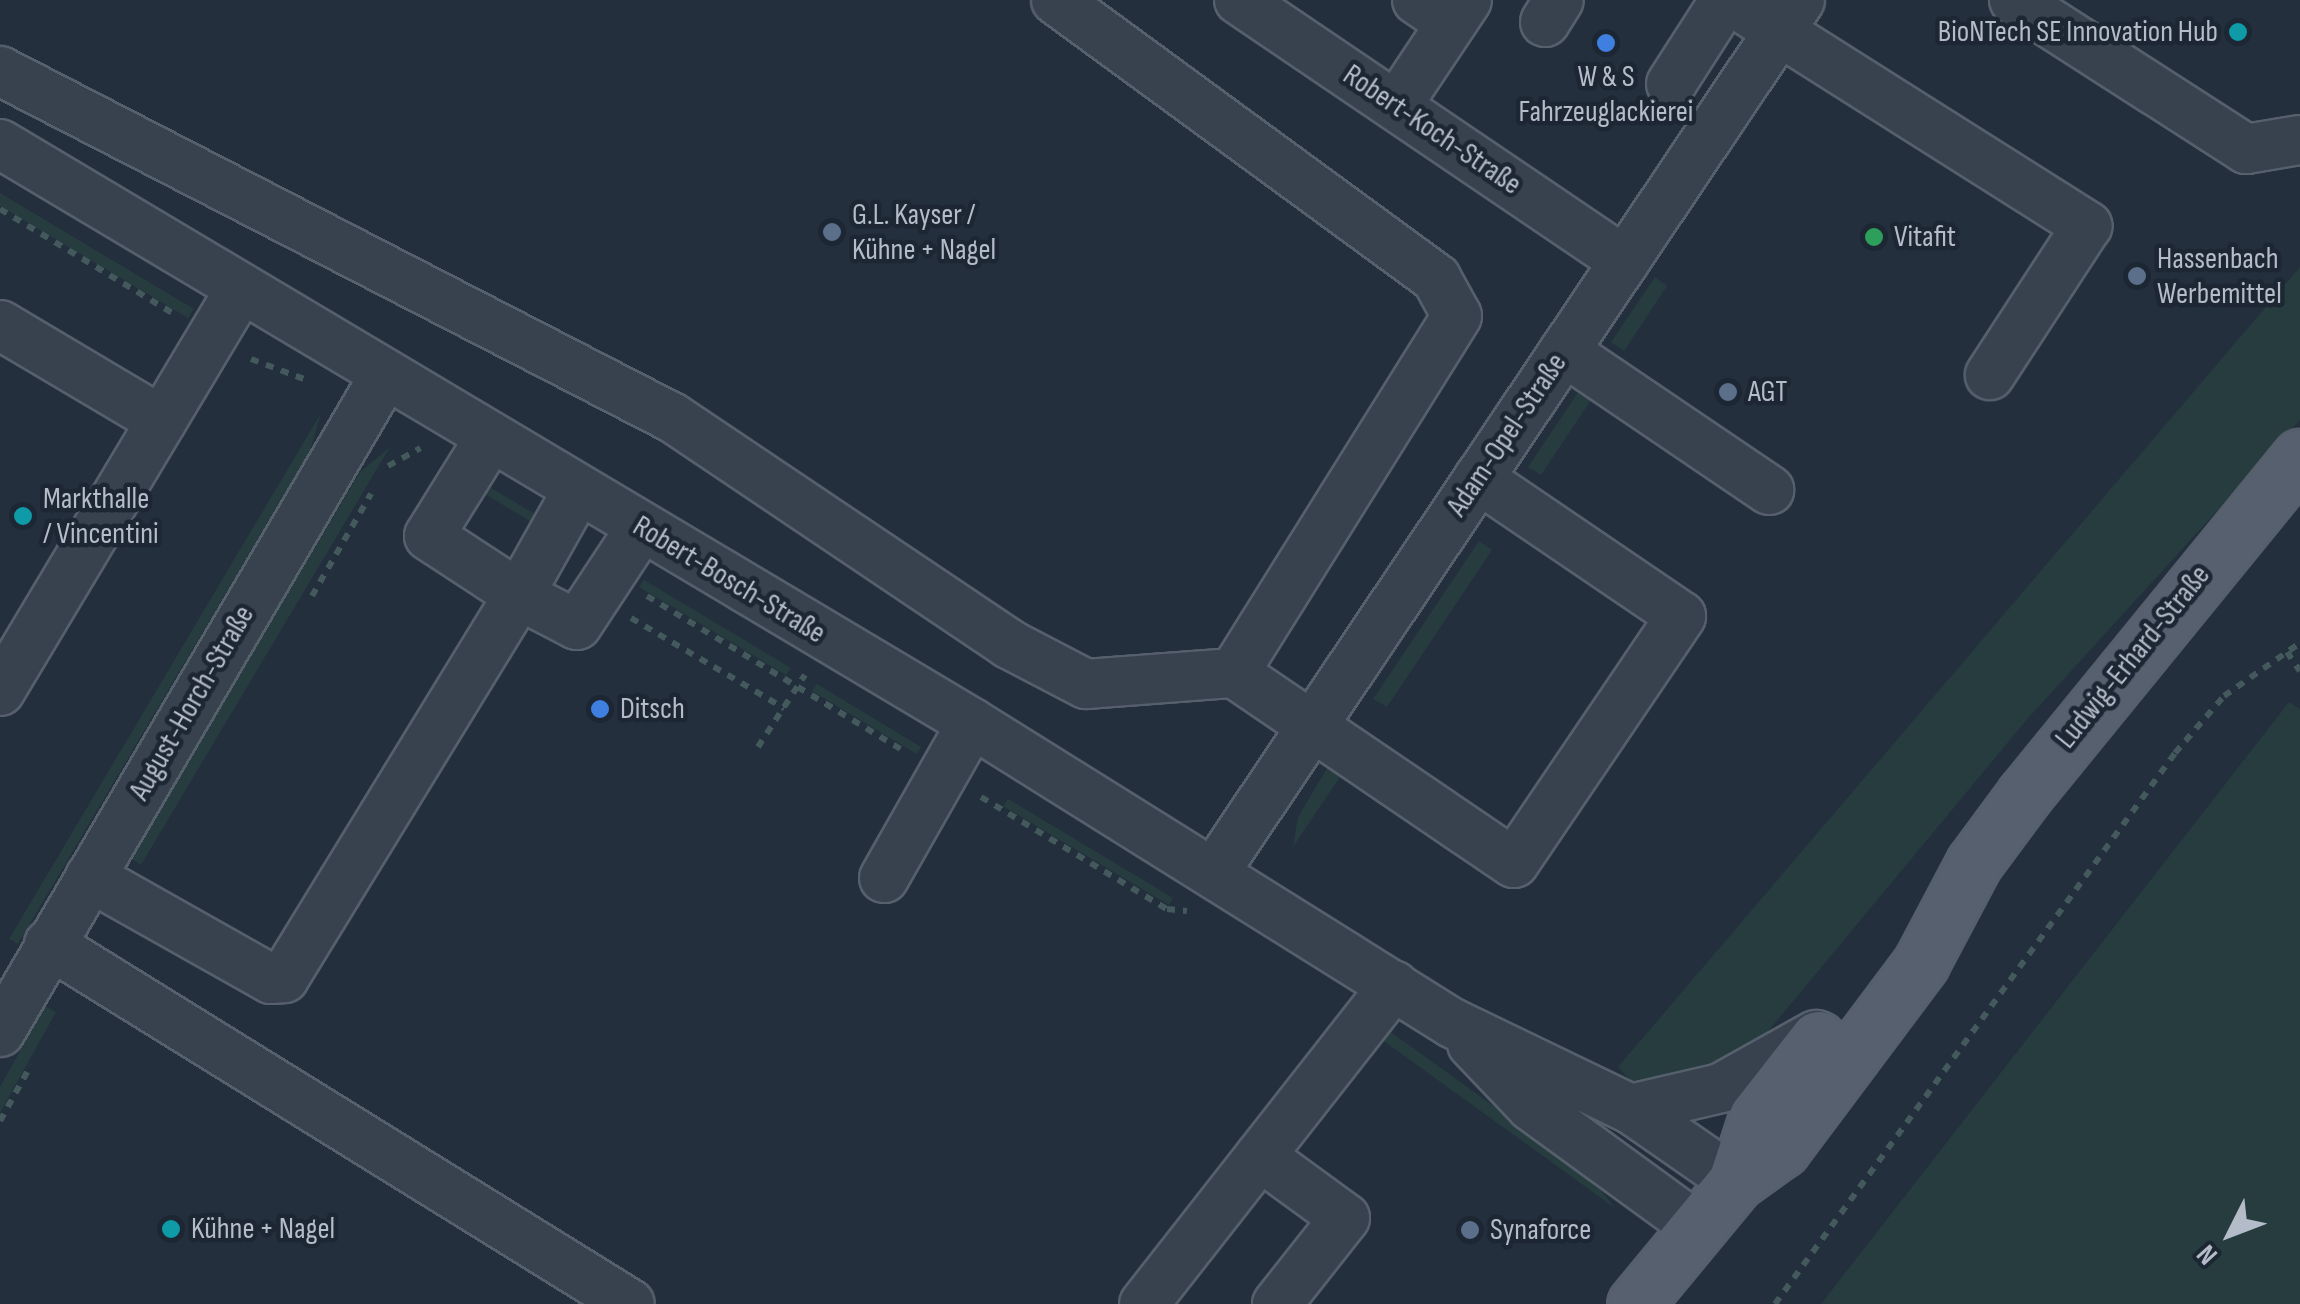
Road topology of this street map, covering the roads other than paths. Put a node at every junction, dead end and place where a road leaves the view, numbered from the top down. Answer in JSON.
{"nodes":[{"id":1,"x":1056,"y":0,"type":"edge"},
{"id":2,"x":1239,"y":0,"type":"edge"},
{"id":3,"x":1728,"y":0,"type":"edge"},
{"id":4,"x":2014,"y":0,"type":"edge"},
{"id":5,"x":1445,"y":8,"type":"edge"},
{"id":6,"x":1790,"y":16,"type":"edge"},
{"id":7,"x":0,"y":71,"type":"edge"},
{"id":8,"x":1672,"y":84,"type":"dead end"},
{"id":9,"x":1397,"y":105,"type":"junction"},
{"id":10,"x":2300,"y":140,"type":"edge"},
{"id":11,"x":0,"y":144,"type":"edge"},
{"id":12,"x":1625,"y":260,"type":"junction"},
{"id":13,"x":241,"y":289,"type":"junction"},
{"id":14,"x":0,"y":325,"type":"edge"},
{"id":15,"x":1564,"y":351,"type":"junction"},
{"id":16,"x":1990,"y":374,"type":"dead end"},
{"id":17,"x":385,"y":375,"type":"junction"},
{"id":18,"x":162,"y":420,"type":"junction"},
{"id":19,"x":490,"y":438,"type":"junction"},
{"id":20,"x":2300,"y":458,"type":"edge"},
{"id":21,"x":1478,"y":478,"type":"junction"},
{"id":22,"x":578,"y":490,"type":"junction"},
{"id":23,"x":1769,"y":490,"type":"dead end"},
{"id":24,"x":641,"y":528,"type":"junction"},
{"id":25,"x":519,"y":595,"type":"junction"},
{"id":26,"x":1234,"y":673,"type":"junction"},
{"id":27,"x":0,"y":691,"type":"edge"},
{"id":28,"x":972,"y":723,"type":"junction"},
{"id":29,"x":1311,"y":727,"type":"junction"},
{"id":30,"x":1974,"y":864,"type":"junction"},
{"id":31,"x":1215,"y":871,"type":"junction"},
{"id":32,"x":90,"y":877,"type":"junction"},
{"id":33,"x":884,"y":878,"type":"dead end"},
{"id":34,"x":49,"y":944,"type":"junction"},
{"id":35,"x":12,"y":980,"type":"edge"},
{"id":36,"x":1394,"y":985,"type":"junction"},
{"id":37,"x":1452,"y":1024,"type":"junction"},
{"id":38,"x":1824,"y":1031,"type":"junction"},
{"id":39,"x":0,"y":1032,"type":"edge"},
{"id":40,"x":1631,"y":1110,"type":"junction"},
{"id":41,"x":1260,"y":1156,"type":"junction"},
{"id":42,"x":1736,"y":1182,"type":"junction"},
{"id":43,"x":1698,"y":1228,"type":"junction"},
{"id":44,"x":630,"y":1304,"type":"edge"},
{"id":45,"x":1144,"y":1304,"type":"edge"},
{"id":46,"x":1277,"y":1304,"type":"edge"},
{"id":47,"x":1635,"y":1304,"type":"edge"}],
"edges":[{"from":1,"to":26,"type":"street"},
{"from":2,"to":9,"type":"street","name":"Robert-Koch-Straße"},
{"from":3,"to":6,"type":"street"},
{"from":3,"to":8,"type":"street"},
{"from":4,"to":10,"type":"street"},
{"from":5,"to":9,"type":"street"},
{"from":6,"to":12,"type":"street","name":"Adam-Opel-Straße"},
{"from":6,"to":16,"type":"street"},
{"from":7,"to":26,"type":"street"},
{"from":9,"to":12,"type":"street","name":"Robert-Koch-Straße"},
{"from":11,"to":13,"type":"street","name":"Robert-Bosch-Straße"},
{"from":12,"to":15,"type":"street","name":"Adam-Opel-Straße"},
{"from":13,"to":17,"type":"street","name":"Robert-Bosch-Straße"},
{"from":13,"to":18,"type":"street"},
{"from":14,"to":18,"type":"street"},
{"from":15,"to":21,"type":"street","name":"Adam-Opel-Straße"},
{"from":15,"to":23,"type":"street"},
{"from":17,"to":19,"type":"street","name":"Robert-Bosch-Straße"},
{"from":17,"to":32,"type":"street","name":"August-Horch-Straße"},
{"from":18,"to":27,"type":"street"},
{"from":19,"to":22,"type":"street","name":"Robert-Bosch-Straße"},
{"from":19,"to":25,"type":"street"},
{"from":20,"to":30,"type":"main road","name":"Ludwig-Erhard-Straße"},
{"from":21,"to":29,"type":"street","name":"Adam-Opel-Straße"},
{"from":21,"to":29,"type":"street"},
{"from":22,"to":24,"type":"street","name":"Robert-Bosch-Straße"},
{"from":22,"to":25,"type":"street"},
{"from":24,"to":25,"type":"street"},
{"from":24,"to":28,"type":"street","name":"Robert-Bosch-Straße"},
{"from":25,"to":32,"type":"street"},
{"from":26,"to":29,"type":"street"},
{"from":28,"to":31,"type":"street","name":"Robert-Bosch-Straße"},
{"from":28,"to":33,"type":"street"},
{"from":29,"to":31,"type":"street","name":"Adam-Opel-Straße"},
{"from":30,"to":38,"type":"main road","name":"Ludwig-Erhard-Straße"},
{"from":30,"to":42,"type":"main road","name":"Ludwig-Erhard-Straße"},
{"from":31,"to":36,"type":"street","name":"Robert-Bosch-Straße"},
{"from":32,"to":34,"type":"street","name":"August-Horch-Straße"},
{"from":34,"to":35,"type":"street","name":"August-Horch-Straße"},
{"from":34,"to":44,"type":"street"},
{"from":35,"to":39,"type":"street","name":"August-Horch-Straße"},
{"from":36,"to":37,"type":"street","name":"Robert-Bosch-Straße"},
{"from":36,"to":41,"type":"street"},
{"from":37,"to":40,"type":"street","name":"Robert-Bosch-Straße"},
{"from":37,"to":43,"type":"street","name":"Robert-Bosch-Straße"},
{"from":38,"to":40,"type":"street"},
{"from":38,"to":42,"type":"main road","name":"Ludwig-Erhard-Straße"},
{"from":40,"to":42,"type":"street","name":"Robert-Bosch-Straße"},
{"from":41,"to":45,"type":"street"},
{"from":41,"to":46,"type":"street"},
{"from":42,"to":43,"type":"main road","name":"Ludwig-Erhard-Straße"},
{"from":43,"to":47,"type":"main road","name":"Ludwig-Erhard-Straße"}]}
